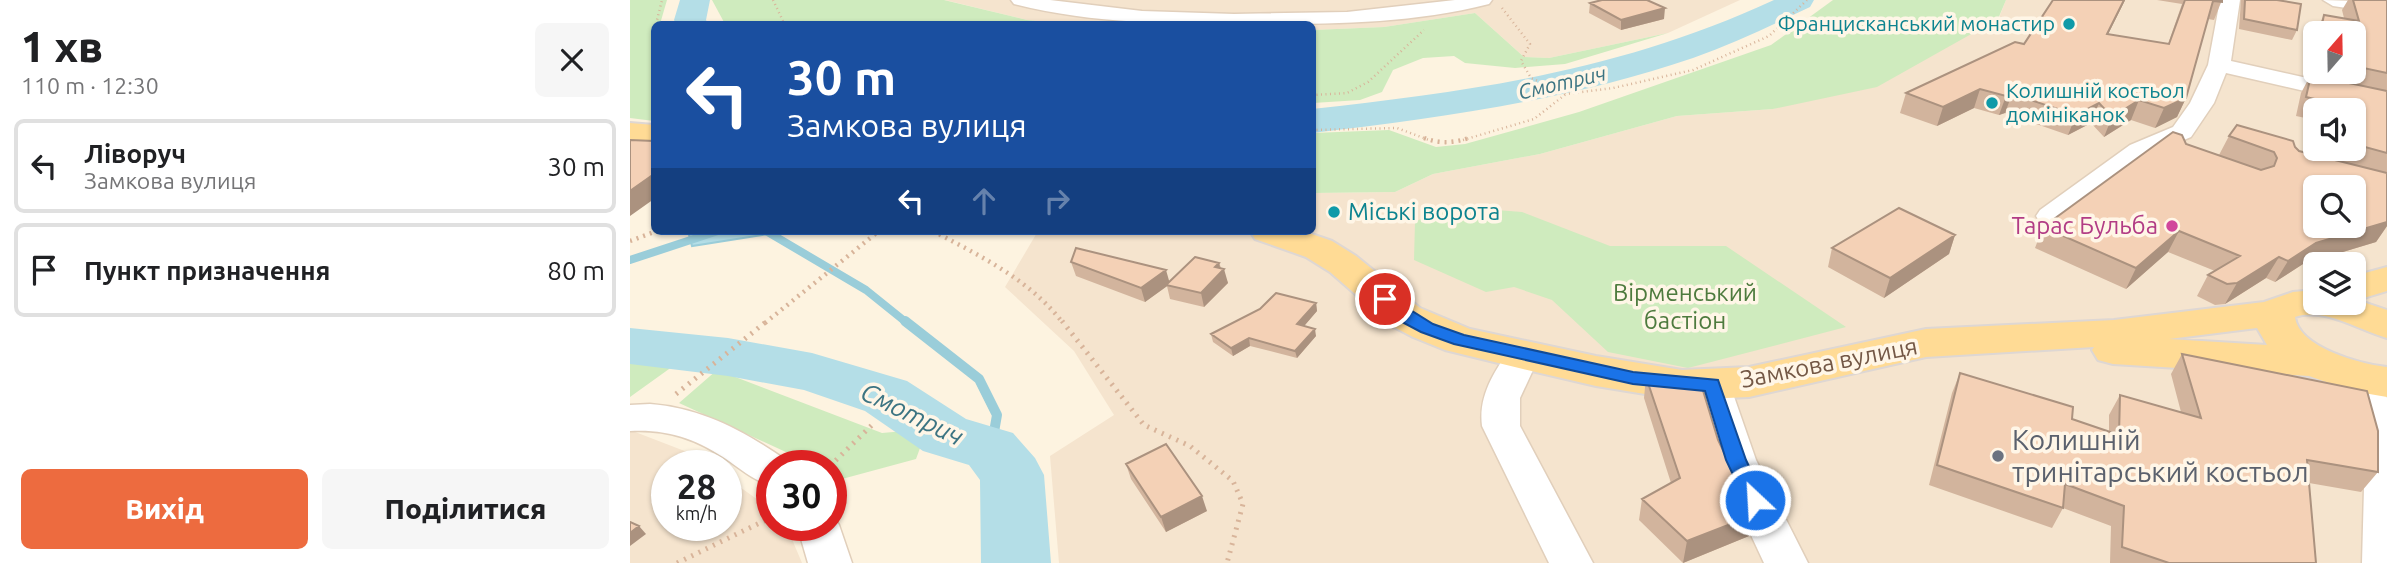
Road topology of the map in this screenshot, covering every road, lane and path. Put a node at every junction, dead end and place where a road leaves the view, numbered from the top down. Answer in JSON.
{"nodes":[{"id":1,"x":662,"y":0,"type":"edge"},
{"id":2,"x":773,"y":0,"type":"edge"},
{"id":3,"x":1021,"y":0,"type":"edge"},
{"id":4,"x":1482,"y":0,"type":"edge"},
{"id":5,"x":1494,"y":0,"type":"edge"},
{"id":6,"x":1807,"y":0,"type":"edge"},
{"id":7,"x":2230,"y":0,"type":"edge"},
{"id":8,"x":2333,"y":0,"type":"edge"},
{"id":9,"x":2387,"y":8,"type":"edge"},
{"id":10,"x":1438,"y":9,"type":"junction"},
{"id":11,"x":657,"y":21,"type":"edge"},
{"id":12,"x":783,"y":21,"type":"edge"},
{"id":13,"x":2218,"y":65,"type":"junction"},
{"id":14,"x":1566,"y":94,"type":"junction"},
{"id":15,"x":1316,"y":95,"type":"edge"},
{"id":16,"x":2387,"y":103,"type":"edge"},
{"id":17,"x":1316,"y":130,"type":"edge"},
{"id":18,"x":630,"y":132,"type":"edge"},
{"id":19,"x":651,"y":134,"type":"edge"},
{"id":20,"x":2050,"y":216,"type":"dead end"},
{"id":21,"x":651,"y":233,"type":"edge"},
{"id":22,"x":874,"y":235,"type":"edge"},
{"id":23,"x":941,"y":235,"type":"edge"},
{"id":24,"x":1279,"y":235,"type":"edge"},
{"id":25,"x":630,"y":241,"type":"edge"},
{"id":26,"x":2387,"y":278,"type":"edge"},
{"id":27,"x":2366,"y":285,"type":"edge"},
{"id":28,"x":2303,"y":304,"type":"edge"},
{"id":29,"x":2275,"y":313,"type":"junction"},
{"id":30,"x":2364,"y":315,"type":"edge"},
{"id":31,"x":2387,"y":326,"type":"edge"},
{"id":32,"x":1964,"y":339,"type":"junction"},
{"id":33,"x":1523,"y":355,"type":"junction"},
{"id":34,"x":2316,"y":362,"type":"junction"},
{"id":35,"x":2374,"y":381,"type":"edge"},
{"id":36,"x":1712,"y":385,"type":"junction"},
{"id":37,"x":639,"y":417,"type":"edge"},
{"id":38,"x":873,"y":424,"type":"dead end"},
{"id":39,"x":846,"y":450,"type":"edge"},
{"id":40,"x":756,"y":461,"type":"edge"},
{"id":41,"x":756,"y":525,"type":"edge"},
{"id":42,"x":823,"y":541,"type":"edge"},
{"id":43,"x":677,"y":563,"type":"edge"},
{"id":44,"x":830,"y":563,"type":"edge"},
{"id":45,"x":1227,"y":563,"type":"edge"},
{"id":46,"x":1570,"y":563,"type":"edge"},
{"id":47,"x":1786,"y":563,"type":"edge"},
{"id":48,"x":2384,"y":563,"type":"edge"}],
"edges":[{"from":1,"to":11,"type":"path"},
{"from":2,"to":12,"type":"path"},
{"from":3,"to":10,"type":"street"},
{"from":4,"to":10,"type":"street"},
{"from":5,"to":14,"type":"path"},
{"from":6,"to":14,"type":"path"},
{"from":7,"to":13,"type":"street"},
{"from":8,"to":9,"type":"street"},
{"from":10,"to":15,"type":"path"},
{"from":13,"to":16,"type":"street"},
{"from":13,"to":20,"type":"street"},
{"from":14,"to":17,"type":"path"},
{"from":18,"to":19,"type":"main road"},
{"from":21,"to":25,"type":"path"},
{"from":22,"to":37,"type":"path"},
{"from":23,"to":45,"type":"path"},
{"from":24,"to":33,"type":"main road","name":"Замкова вулиця"},
{"from":26,"to":27,"type":"main road"},
{"from":28,"to":29,"type":"main road","name":"Замкова вулиця"},
{"from":29,"to":32,"type":"main road","name":"Замкова вулиця"},
{"from":29,"to":34,"type":"main road"},
{"from":30,"to":31,"type":"main road"},
{"from":32,"to":34,"type":"main road","name":"Замкова вулиця"},
{"from":32,"to":36,"type":"main road","name":"Замкова вулиця"},
{"from":33,"to":36,"type":"main road","name":"Замкова вулиця"},
{"from":33,"to":46,"type":"street"},
{"from":34,"to":35,"type":"main road"},
{"from":35,"to":48,"type":"street"},
{"from":36,"to":47,"type":"street"},
{"from":37,"to":40,"type":"street"},
{"from":38,"to":39,"type":"path"},
{"from":41,"to":43,"type":"path"},
{"from":42,"to":44,"type":"street"}]}
